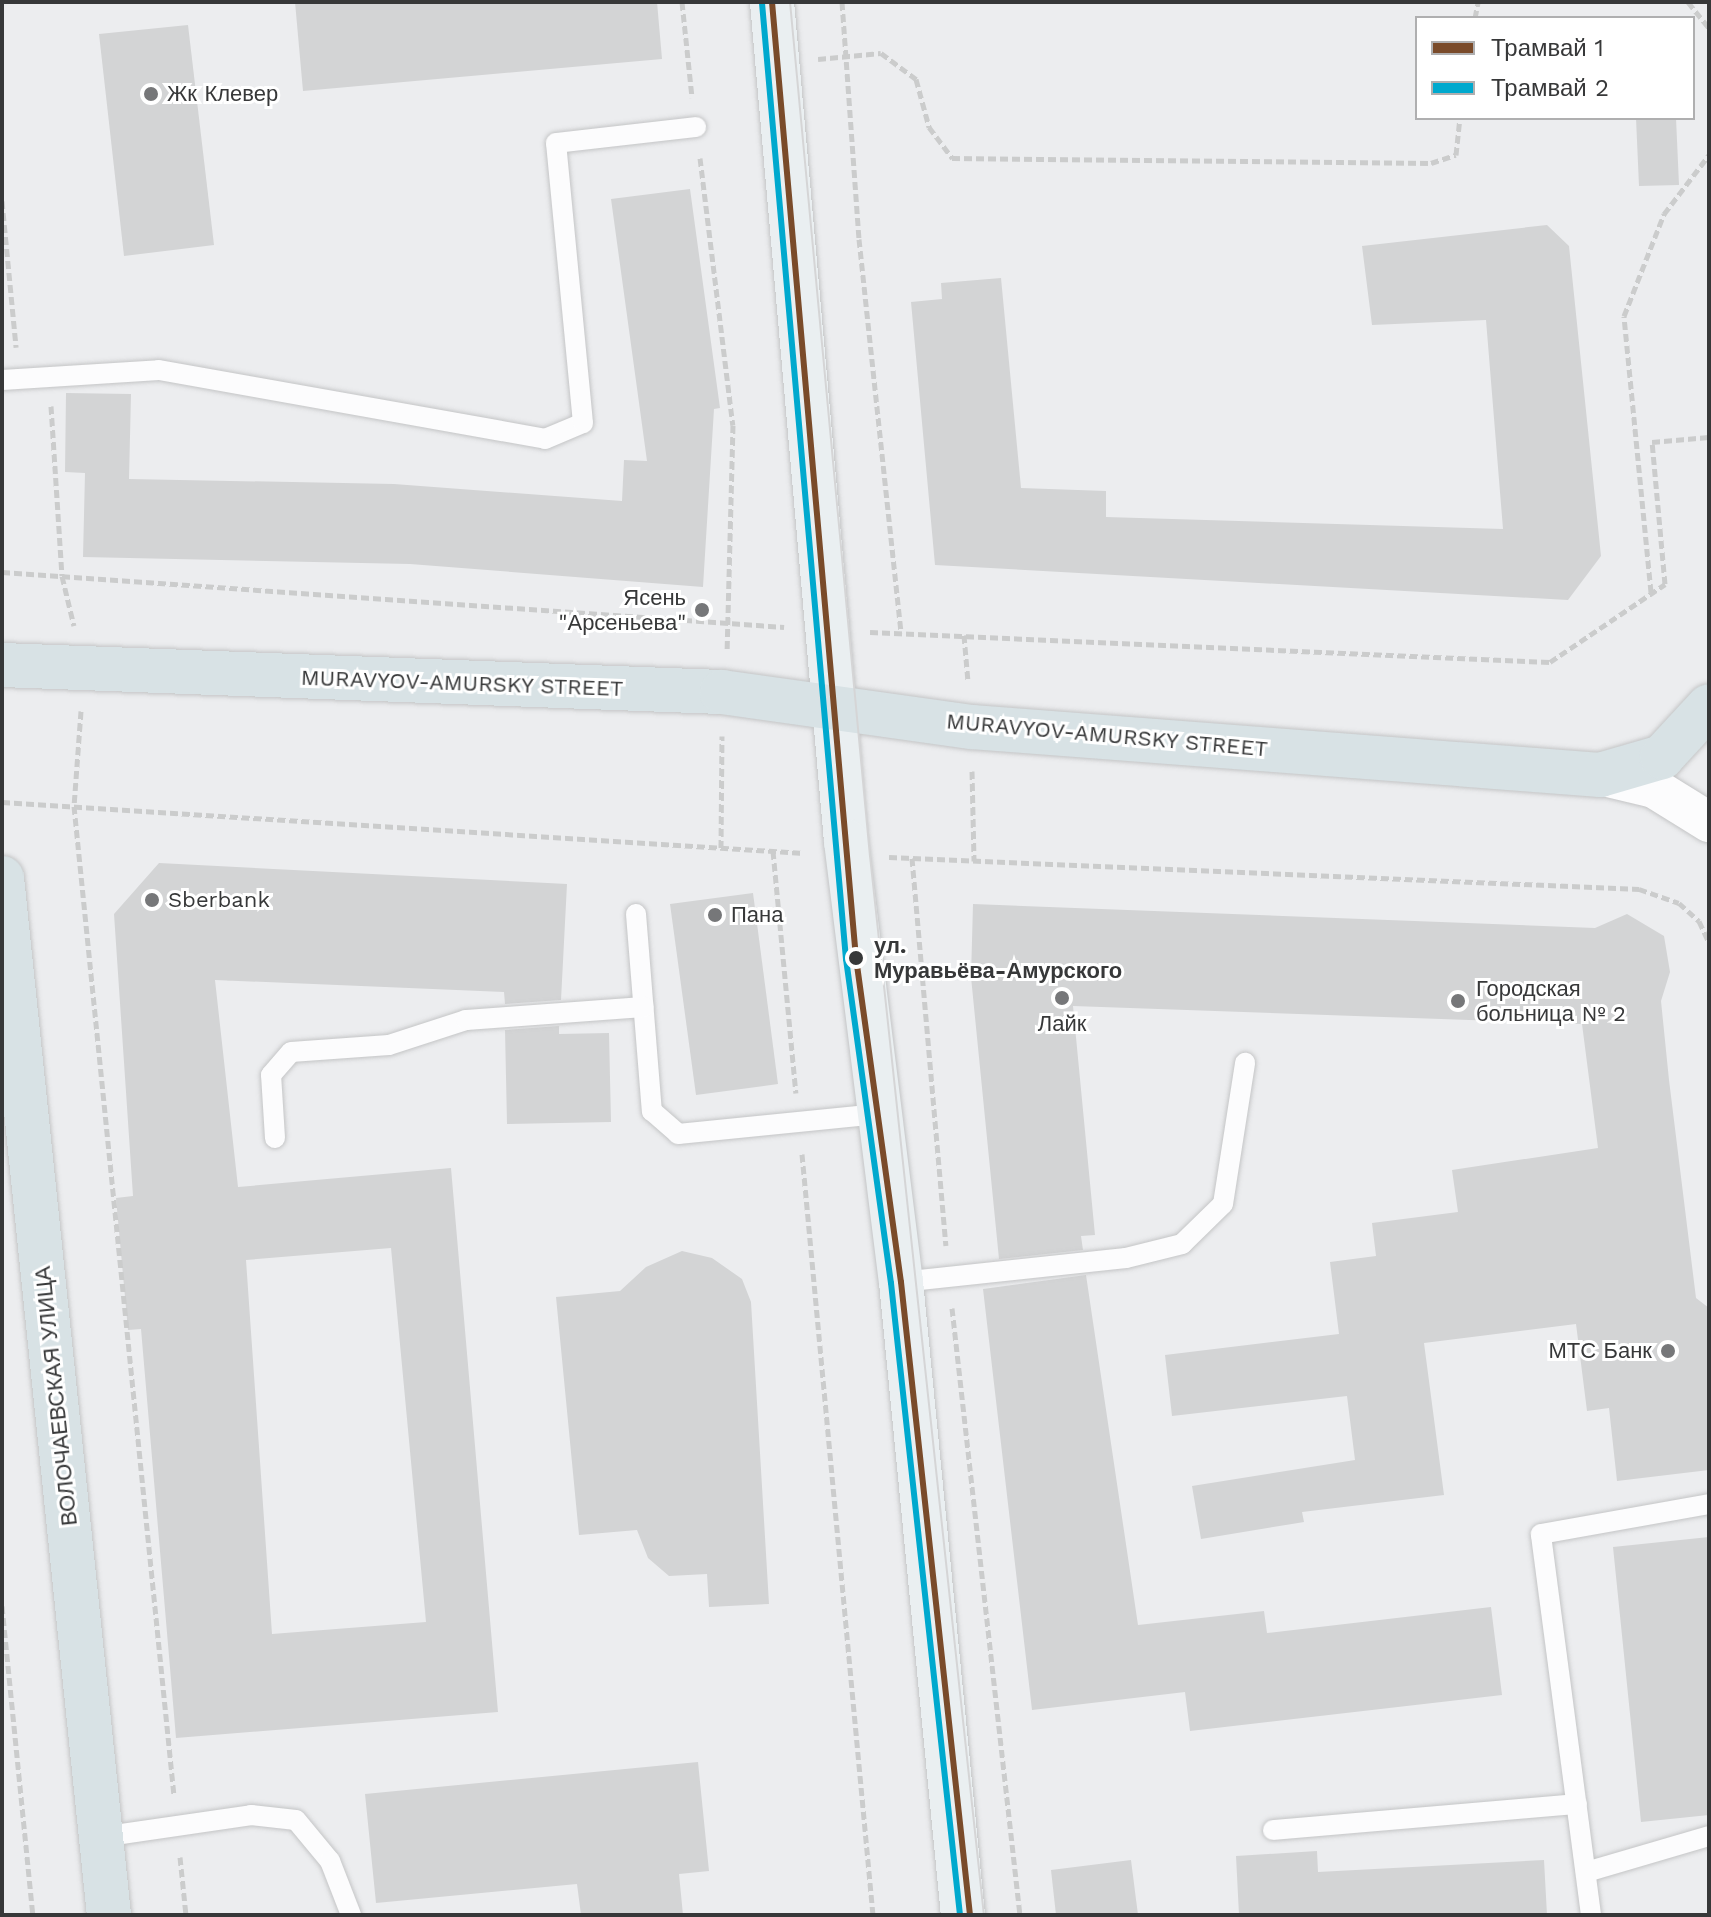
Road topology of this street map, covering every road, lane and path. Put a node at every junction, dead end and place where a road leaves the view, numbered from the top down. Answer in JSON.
{"nodes":[{"id":1,"x":682,"y":2,"type":"edge"},
{"id":2,"x":772,"y":2,"type":"edge"},
{"id":3,"x":842,"y":2,"type":"edge"},
{"id":4,"x":1688,"y":2,"type":"edge"},
{"id":5,"x":1709,"y":28,"type":"edge"},
{"id":6,"x":846,"y":55,"type":"junction"},
{"id":7,"x":778,"y":64,"type":"junction"},
{"id":8,"x":1460,"y":120,"type":"edge"},
{"id":9,"x":696,"y":127,"type":"junction"},
{"id":10,"x":1709,"y":155,"type":"edge"},
{"id":11,"x":2,"y":201,"type":"edge"},
{"id":12,"x":50,"y":377,"type":"junction"},
{"id":13,"x":10,"y":379,"type":"edge"},
{"id":14,"x":1709,"y":437,"type":"edge"},
{"id":15,"x":1660,"y":528,"type":"dead end"},
{"id":16,"x":1651,"y":593,"type":"dead end"},
{"id":17,"x":901,"y":633,"type":"dead end"},
{"id":18,"x":2,"y":665,"type":"edge"},
{"id":19,"x":85,"y":670,"type":"junction"},
{"id":20,"x":722,"y":692,"type":"junction"},
{"id":21,"x":1709,"y":706,"type":"edge"},
{"id":22,"x":835,"y":707,"type":"junction"},
{"id":23,"x":1600,"y":775,"type":"junction"},
{"id":24,"x":1709,"y":822,"type":"edge"},
{"id":25,"x":721,"y":848,"type":"dead end"},
{"id":26,"x":773,"y":851,"type":"dead end"},
{"id":27,"x":912,"y":858,"type":"dead end"},
{"id":28,"x":2,"y":878,"type":"edge"},
{"id":29,"x":636,"y":914,"type":"dead end"},
{"id":30,"x":644,"y":1007,"type":"junction"},
{"id":31,"x":1245,"y":1063,"type":"dead end"},
{"id":32,"x":878,"y":1114,"type":"junction"},
{"id":33,"x":799,"y":1122,"type":"junction"},
{"id":34,"x":275,"y":1138,"type":"dead end"},
{"id":35,"x":949,"y":1277,"type":"junction"},
{"id":36,"x":901,"y":1282,"type":"junction"},
{"id":37,"x":1709,"y":1504,"type":"edge"},
{"id":38,"x":2,"y":1606,"type":"edge"},
{"id":39,"x":1577,"y":1804,"type":"junction"},
{"id":40,"x":177,"y":1825,"type":"junction"},
{"id":41,"x":1273,"y":1830,"type":"dead end"},
{"id":42,"x":1709,"y":1836,"type":"edge"},
{"id":43,"x":101,"y":1837,"type":"junction"},
{"id":44,"x":1586,"y":1872,"type":"junction"},
{"id":45,"x":33,"y":1915,"type":"edge"},
{"id":46,"x":109,"y":1915,"type":"edge"},
{"id":47,"x":186,"y":1915,"type":"edge"},
{"id":48,"x":351,"y":1915,"type":"edge"},
{"id":49,"x":873,"y":1915,"type":"edge"},
{"id":50,"x":963,"y":1915,"type":"edge"},
{"id":51,"x":1020,"y":1915,"type":"edge"},
{"id":52,"x":1591,"y":1915,"type":"edge"}],
"edges":[{"from":1,"to":9,"type":"path"},
{"from":2,"to":7,"type":"main road"},
{"from":3,"to":6,"type":"path"},
{"from":4,"to":5,"type":"path"},
{"from":6,"to":7,"type":"path"},
{"from":6,"to":8,"type":"path"},
{"from":6,"to":17,"type":"path"},
{"from":7,"to":22,"type":"main road"},
{"from":9,"to":12,"type":"lane"},
{"from":9,"to":20,"type":"path"},
{"from":10,"to":16,"type":"path"},
{"from":11,"to":13,"type":"path"},
{"from":12,"to":13,"type":"lane"},
{"from":12,"to":19,"type":"path"},
{"from":14,"to":15,"type":"path"},
{"from":18,"to":19,"type":"main road","name":"MURAVYOV-AMURSKY STREET"},
{"from":19,"to":20,"type":"main road","name":"MURAVYOV-AMURSKY STREET"},
{"from":19,"to":40,"type":"path"},
{"from":20,"to":22,"type":"main road","name":"MURAVYOV-AMURSKY STREET"},
{"from":20,"to":25,"type":"path"},
{"from":21,"to":23,"type":"main road","name":"MURAVYOV-AMURSKY STREET"},
{"from":22,"to":23,"type":"main road","name":"MURAVYOV-AMURSKY STREET"},
{"from":22,"to":32,"type":"main road"},
{"from":23,"to":24,"type":"street"},
{"from":26,"to":33,"type":"path"},
{"from":27,"to":35,"type":"path"},
{"from":28,"to":43,"type":"main road","name":"ВОЛОЧАЕВСКАЯ УЛИЦА"},
{"from":29,"to":30,"type":"lane"},
{"from":30,"to":33,"type":"lane"},
{"from":30,"to":34,"type":"lane"},
{"from":31,"to":35,"type":"lane"},
{"from":32,"to":33,"type":"lane"},
{"from":32,"to":36,"type":"main road"},
{"from":33,"to":49,"type":"path"},
{"from":35,"to":36,"type":"lane"},
{"from":35,"to":51,"type":"path"},
{"from":36,"to":50,"type":"main road"},
{"from":37,"to":39,"type":"lane"},
{"from":38,"to":45,"type":"path"},
{"from":39,"to":41,"type":"lane"},
{"from":39,"to":44,"type":"lane"},
{"from":40,"to":43,"type":"lane"},
{"from":40,"to":47,"type":"path"},
{"from":40,"to":48,"type":"lane"},
{"from":42,"to":44,"type":"lane"},
{"from":43,"to":46,"type":"main road","name":"ВОЛОЧАЕВСКАЯ УЛИЦА"},
{"from":44,"to":52,"type":"lane"}]}
